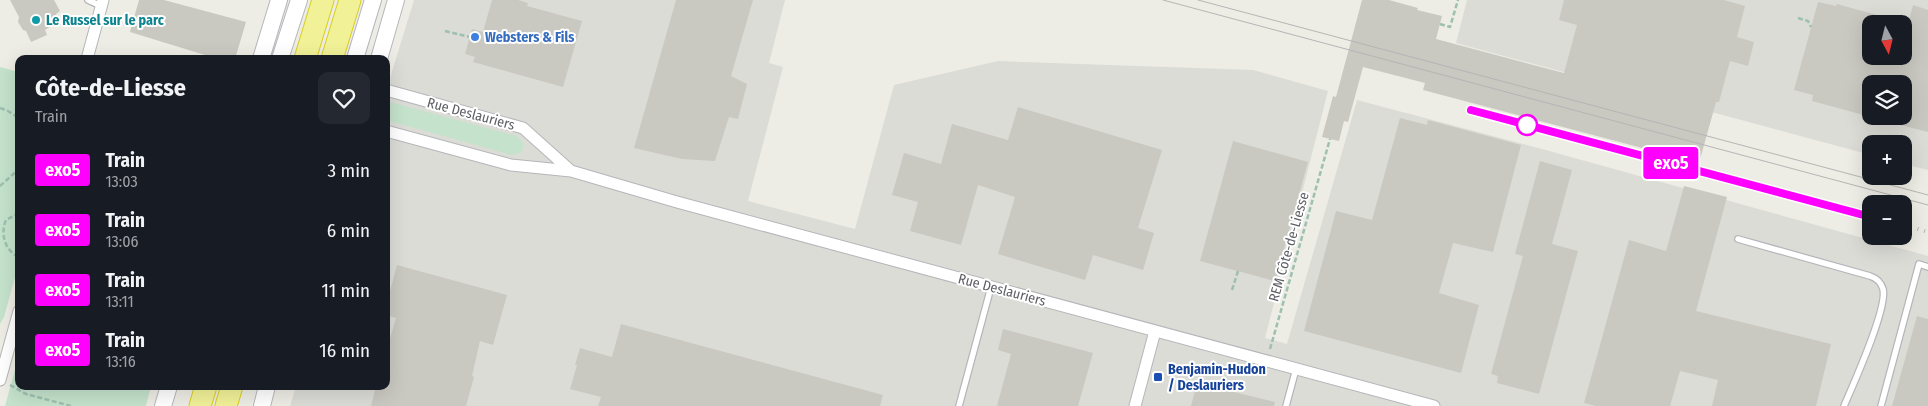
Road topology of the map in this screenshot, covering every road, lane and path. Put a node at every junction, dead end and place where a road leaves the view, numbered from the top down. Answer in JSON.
{"nodes":[{"id":1,"x":88,"y":0,"type":"edge"},
{"id":2,"x":279,"y":0,"type":"edge"},
{"id":3,"x":350,"y":0,"type":"edge"},
{"id":4,"x":373,"y":0,"type":"edge"},
{"id":5,"x":396,"y":0,"type":"edge"},
{"id":6,"x":1458,"y":0,"type":"edge"},
{"id":7,"x":103,"y":3,"type":"edge"},
{"id":8,"x":297,"y":5,"type":"edge"},
{"id":9,"x":321,"y":8,"type":"edge"},
{"id":10,"x":1798,"y":18,"type":"dead end"},
{"id":11,"x":1440,"y":24,"type":"dead end"},
{"id":12,"x":1811,"y":27,"type":"dead end"},
{"id":13,"x":445,"y":30,"type":"dead end"},
{"id":14,"x":470,"y":37,"type":"dead end"},
{"id":15,"x":88,"y":55,"type":"edge"},
{"id":16,"x":262,"y":55,"type":"edge"},
{"id":17,"x":281,"y":55,"type":"edge"},
{"id":18,"x":306,"y":55,"type":"edge"},
{"id":19,"x":333,"y":55,"type":"edge"},
{"id":20,"x":356,"y":55,"type":"edge"},
{"id":21,"x":380,"y":55,"type":"edge"},
{"id":22,"x":390,"y":91,"type":"edge"},
{"id":23,"x":0,"y":108,"type":"edge"},
{"id":24,"x":15,"y":115,"type":"edge"},
{"id":25,"x":390,"y":132,"type":"edge"},
{"id":26,"x":1330,"y":138,"type":"dead end"},
{"id":27,"x":571,"y":171,"type":"junction"},
{"id":28,"x":15,"y":173,"type":"edge"},
{"id":29,"x":0,"y":186,"type":"edge"},
{"id":30,"x":15,"y":215,"type":"edge"},
{"id":31,"x":2,"y":226,"type":"edge"},
{"id":32,"x":1738,"y":240,"type":"dead end"},
{"id":33,"x":15,"y":254,"type":"edge"},
{"id":34,"x":1928,"y":267,"type":"edge"},
{"id":35,"x":1238,"y":271,"type":"dead end"},
{"id":36,"x":991,"y":287,"type":"junction"},
{"id":37,"x":1232,"y":290,"type":"dead end"},
{"id":38,"x":15,"y":320,"type":"edge"},
{"id":39,"x":1155,"y":331,"type":"junction"},
{"id":40,"x":5,"y":344,"type":"edge"},
{"id":41,"x":1267,"y":361,"type":"junction"},
{"id":42,"x":1296,"y":369,"type":"junction"},
{"id":43,"x":5,"y":382,"type":"edge"},
{"id":44,"x":19,"y":390,"type":"edge"},
{"id":45,"x":168,"y":390,"type":"edge"},
{"id":46,"x":205,"y":390,"type":"edge"},
{"id":47,"x":231,"y":390,"type":"edge"},
{"id":48,"x":266,"y":390,"type":"edge"},
{"id":49,"x":71,"y":406,"type":"edge"},
{"id":50,"x":163,"y":406,"type":"edge"},
{"id":51,"x":200,"y":406,"type":"edge"},
{"id":52,"x":226,"y":406,"type":"edge"},
{"id":53,"x":262,"y":406,"type":"edge"},
{"id":54,"x":959,"y":406,"type":"edge"},
{"id":55,"x":1134,"y":406,"type":"edge"},
{"id":56,"x":1286,"y":406,"type":"edge"},
{"id":57,"x":1434,"y":406,"type":"edge"},
{"id":58,"x":1844,"y":406,"type":"edge"},
{"id":59,"x":1881,"y":406,"type":"edge"}],
"edges":[{"from":1,"to":7,"type":"lane"},
{"from":2,"to":16,"type":"main road"},
{"from":3,"to":19,"type":"highway"},
{"from":4,"to":20,"type":"main road"},
{"from":5,"to":21,"type":"main road"},
{"from":6,"to":11,"type":"path"},
{"from":7,"to":15,"type":"street"},
{"from":8,"to":17,"type":"main road"},
{"from":9,"to":18,"type":"highway"},
{"from":10,"to":12,"type":"path"},
{"from":13,"to":14,"type":"path"},
{"from":22,"to":27,"type":"street","name":"Rue Deslauriers"},
{"from":23,"to":24,"type":"path"},
{"from":25,"to":27,"type":"street","name":"Rue Deslauriers"},
{"from":26,"to":41,"type":"path","name":"REM Côte-de-Liesse"},
{"from":27,"to":36,"type":"street","name":"Rue Deslauriers"},
{"from":28,"to":29,"type":"path"},
{"from":30,"to":31,"type":"path"},
{"from":31,"to":33,"type":"path"},
{"from":32,"to":58,"type":"lane"},
{"from":34,"to":59,"type":"lane"},
{"from":35,"to":37,"type":"path"},
{"from":36,"to":39,"type":"street","name":"Rue Deslauriers"},
{"from":36,"to":54,"type":"lane"},
{"from":38,"to":40,"type":"street"},
{"from":39,"to":41,"type":"street","name":"Rue Deslauriers"},
{"from":39,"to":55,"type":"street"},
{"from":40,"to":43,"type":"street"},
{"from":41,"to":42,"type":"street","name":"Rue Deslauriers"},
{"from":42,"to":56,"type":"lane"},
{"from":42,"to":57,"type":"street","name":"Rue Deslauriers"},
{"from":44,"to":49,"type":"path"},
{"from":45,"to":50,"type":"main road"},
{"from":46,"to":51,"type":"highway"},
{"from":47,"to":52,"type":"highway"},
{"from":48,"to":53,"type":"main road"}]}
